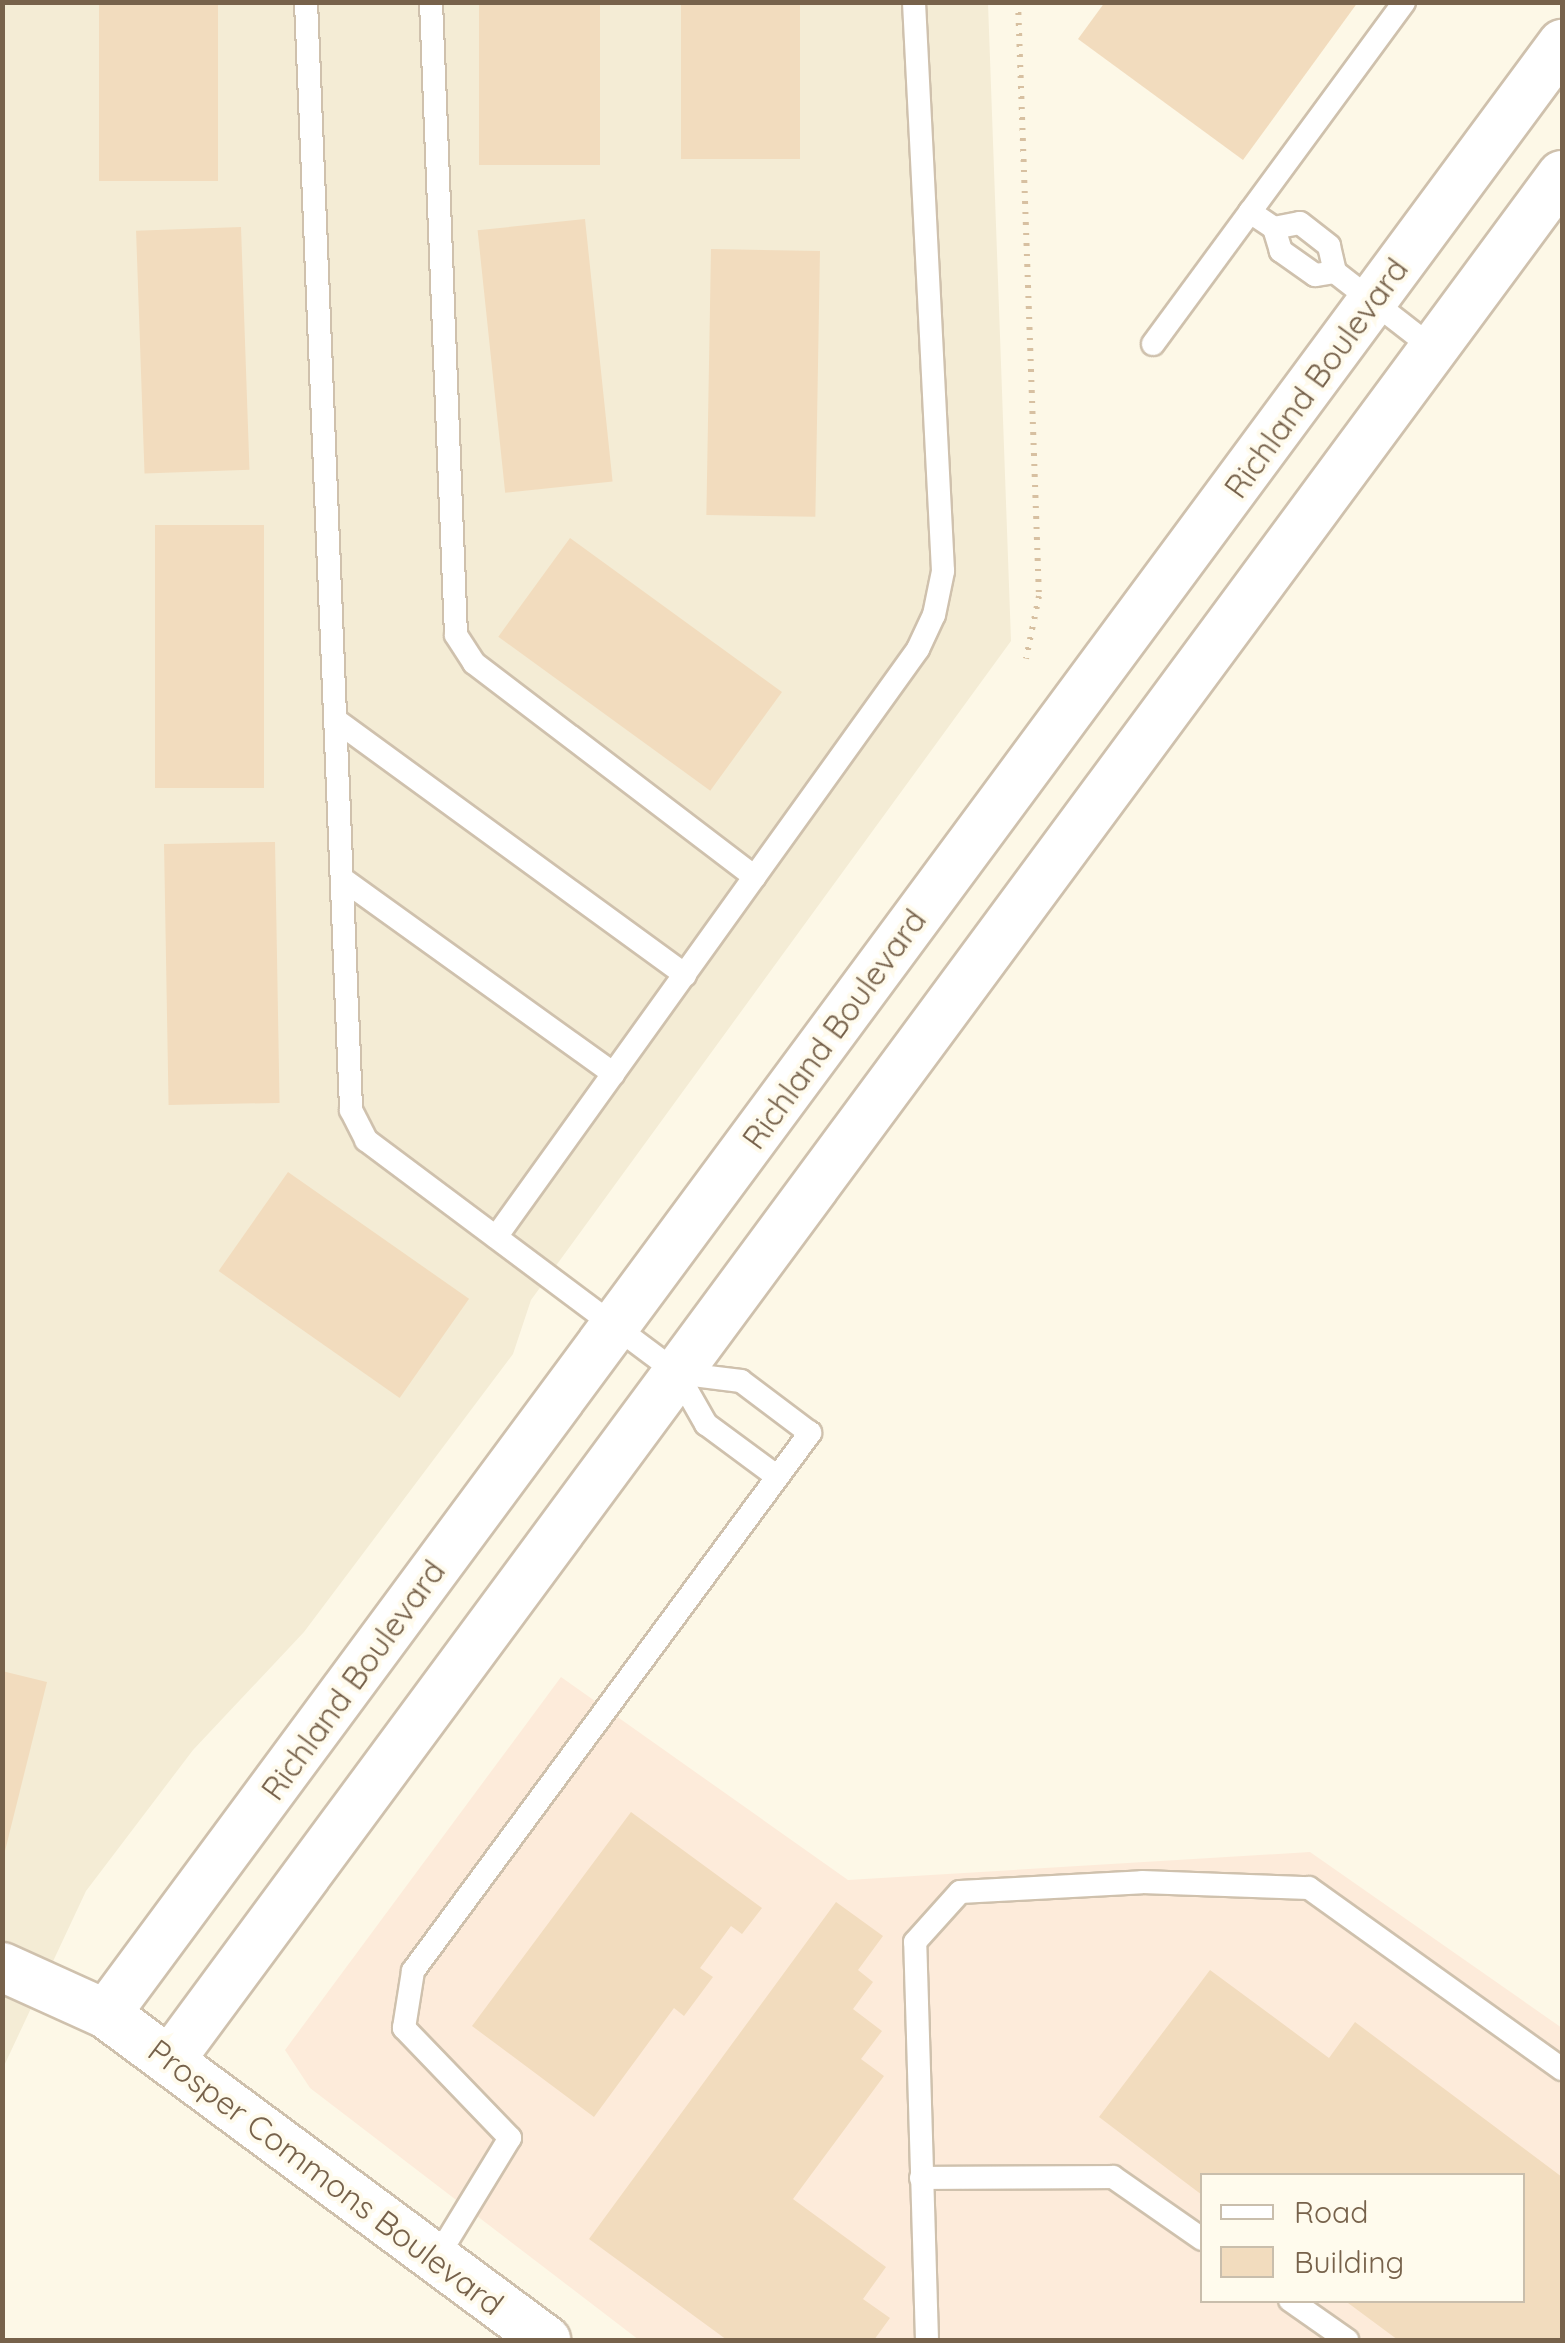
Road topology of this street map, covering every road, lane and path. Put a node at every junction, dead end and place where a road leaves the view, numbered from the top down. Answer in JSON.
{"nodes":[{"id":1,"x":306,"y":2,"type":"edge"},
{"id":2,"x":431,"y":2,"type":"edge"},
{"id":3,"x":914,"y":2,"type":"edge"},
{"id":4,"x":1018,"y":2,"type":"edge"},
{"id":5,"x":1404,"y":2,"type":"edge"},
{"id":6,"x":1562,"y":44,"type":"edge"},
{"id":7,"x":1562,"y":175,"type":"edge"},
{"id":8,"x":1250,"y":212,"type":"junction"},
{"id":9,"x":1274,"y":228,"type":"junction"},
{"id":10,"x":1335,"y":272,"type":"junction"},
{"id":11,"x":1373,"y":301,"type":"junction"},
{"id":12,"x":1153,"y":344,"type":"dead end"},
{"id":13,"x":1434,"y":349,"type":"junction"},
{"id":14,"x":1026,"y":659,"type":"dead end"},
{"id":15,"x":337,"y":721,"type":"junction"},
{"id":16,"x":756,"y":876,"type":"junction"},
{"id":17,"x":344,"y":880,"type":"junction"},
{"id":18,"x":684,"y":976,"type":"junction"},
{"id":19,"x":614,"y":1074,"type":"junction"},
{"id":20,"x":496,"y":1238,"type":"junction"},
{"id":21,"x":613,"y":1328,"type":"junction"},
{"id":22,"x":678,"y":1373,"type":"junction"},
{"id":23,"x":775,"y":1475,"type":"junction"},
{"id":24,"x":2,"y":1967,"type":"edge"},
{"id":25,"x":106,"y":2014,"type":"junction"},
{"id":26,"x":170,"y":2060,"type":"junction"},
{"id":27,"x":1562,"y":2068,"type":"edge"},
{"id":28,"x":921,"y":2178,"type":"junction"},
{"id":29,"x":1200,"y":2238,"type":"edge"},
{"id":30,"x":436,"y":2258,"type":"junction"},
{"id":31,"x":1294,"y":2303,"type":"edge"},
{"id":32,"x":546,"y":2340,"type":"edge"},
{"id":33,"x":927,"y":2340,"type":"edge"},
{"id":34,"x":1347,"y":2340,"type":"edge"}],
"edges":[{"from":1,"to":15,"type":"lane"},
{"from":2,"to":16,"type":"lane"},
{"from":3,"to":16,"type":"lane"},
{"from":4,"to":14,"type":"path"},
{"from":5,"to":8,"type":"lane"},
{"from":6,"to":11,"type":"street","name":"Richland Boulevard"},
{"from":7,"to":13,"type":"street"},
{"from":8,"to":9,"type":"lane"},
{"from":8,"to":12,"type":"lane"},
{"from":9,"to":10,"type":"lane"},
{"from":9,"to":10,"type":"lane"},
{"from":10,"to":11,"type":"lane"},
{"from":11,"to":13,"type":"lane"},
{"from":11,"to":21,"type":"street","name":"Richland Boulevard"},
{"from":13,"to":22,"type":"street"},
{"from":15,"to":17,"type":"lane"},
{"from":15,"to":18,"type":"lane"},
{"from":16,"to":18,"type":"lane"},
{"from":17,"to":19,"type":"lane"},
{"from":17,"to":20,"type":"lane"},
{"from":18,"to":19,"type":"lane"},
{"from":19,"to":20,"type":"lane"},
{"from":20,"to":21,"type":"lane"},
{"from":21,"to":22,"type":"lane"},
{"from":21,"to":25,"type":"street","name":"Richland Boulevard"},
{"from":22,"to":23,"type":"lane"},
{"from":22,"to":23,"type":"lane"},
{"from":22,"to":26,"type":"street"},
{"from":23,"to":30,"type":"lane"},
{"from":24,"to":25,"type":"street","name":"Prosper Commons Boulevard"},
{"from":25,"to":26,"type":"street","name":"Prosper Commons Boulevard"},
{"from":26,"to":30,"type":"street","name":"Prosper Commons Boulevard"},
{"from":27,"to":28,"type":"lane"},
{"from":28,"to":29,"type":"lane"},
{"from":28,"to":33,"type":"lane"},
{"from":30,"to":32,"type":"street","name":"Prosper Commons Boulevard"},
{"from":31,"to":34,"type":"lane"}]}
